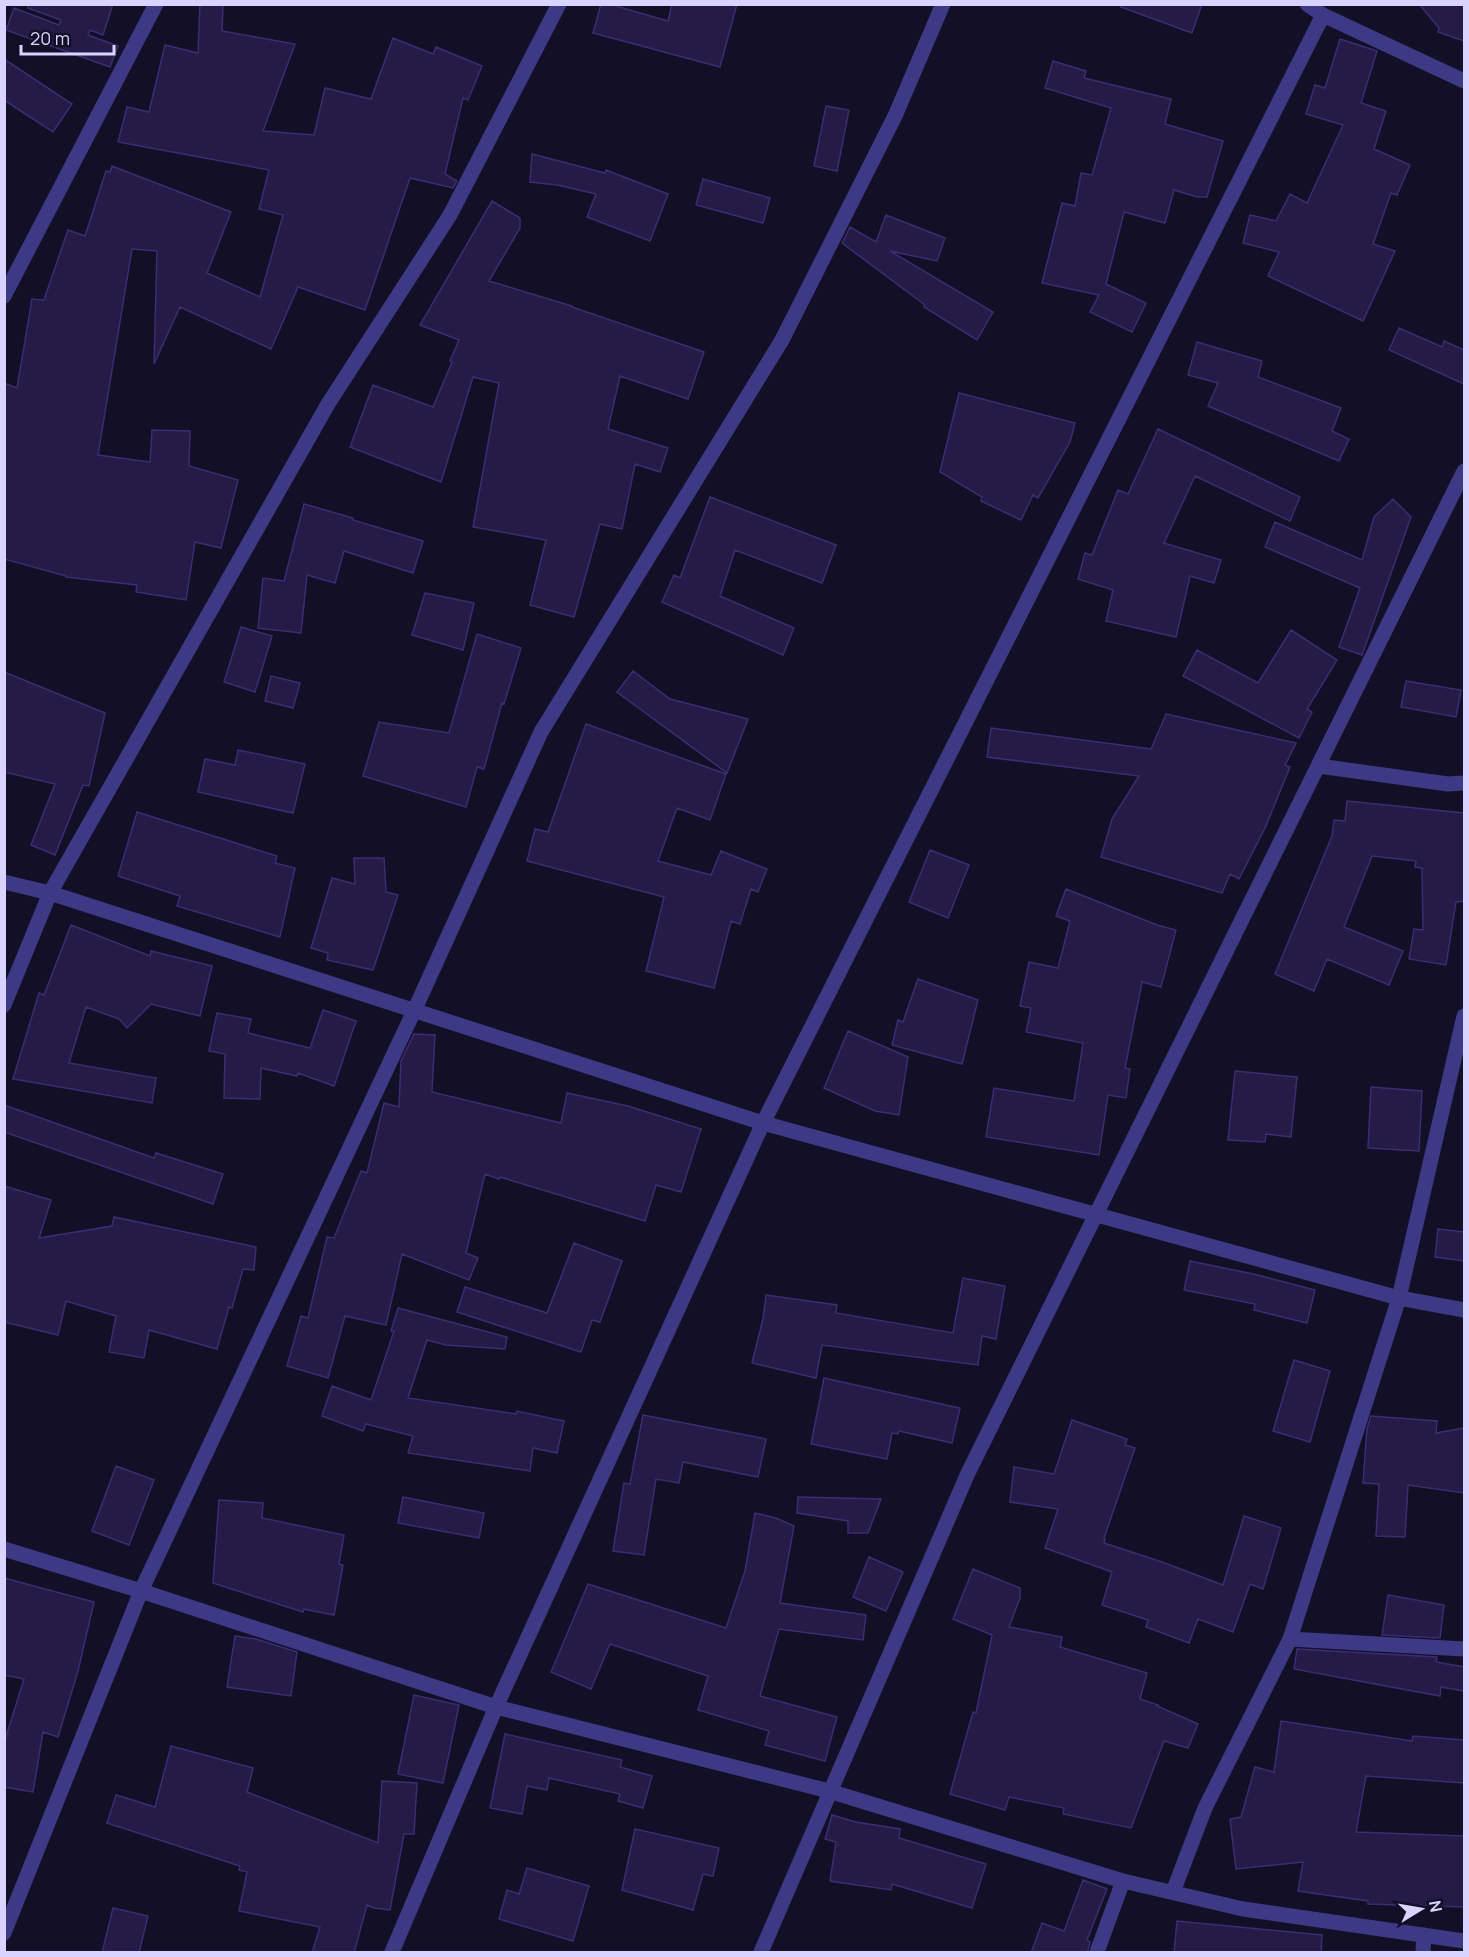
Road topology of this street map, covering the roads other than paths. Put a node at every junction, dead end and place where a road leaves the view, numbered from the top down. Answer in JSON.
{"nodes":[{"id":1,"x":156,"y":4,"type":"edge"},
{"id":2,"x":559,"y":4,"type":"edge"},
{"id":3,"x":943,"y":4,"type":"edge"},
{"id":4,"x":1307,"y":4,"type":"edge"},
{"id":5,"x":1323,"y":15,"type":"junction"},
{"id":6,"x":1464,"y":81,"type":"edge"},
{"id":7,"x":4,"y":296,"type":"edge"},
{"id":8,"x":1464,"y":471,"type":"edge"},
{"id":9,"x":1319,"y":766,"type":"junction"},
{"id":10,"x":1464,"y":783,"type":"edge"},
{"id":11,"x":4,"y":882,"type":"edge"},
{"id":12,"x":50,"y":893,"type":"junction"},
{"id":13,"x":4,"y":1005,"type":"edge"},
{"id":14,"x":414,"y":1011,"type":"junction"},
{"id":15,"x":1464,"y":1016,"type":"edge"},
{"id":16,"x":764,"y":1123,"type":"junction"},
{"id":17,"x":1095,"y":1214,"type":"junction"},
{"id":18,"x":1399,"y":1298,"type":"junction"},
{"id":19,"x":1464,"y":1310,"type":"edge"},
{"id":20,"x":4,"y":1549,"type":"edge"},
{"id":21,"x":141,"y":1591,"type":"junction"},
{"id":22,"x":1290,"y":1639,"type":"junction"},
{"id":23,"x":1464,"y":1649,"type":"edge"},
{"id":24,"x":496,"y":1707,"type":"junction"},
{"id":25,"x":829,"y":1791,"type":"junction"},
{"id":26,"x":1123,"y":1881,"type":"junction"},
{"id":27,"x":1173,"y":1892,"type":"junction"},
{"id":28,"x":4,"y":1933,"type":"edge"},
{"id":29,"x":1424,"y":1935,"type":"junction"},
{"id":30,"x":1464,"y":1941,"type":"edge"},
{"id":31,"x":392,"y":1953,"type":"edge"},
{"id":32,"x":761,"y":1953,"type":"edge"},
{"id":33,"x":1097,"y":1953,"type":"edge"},
{"id":34,"x":1423,"y":1953,"type":"edge"}],
"edges":[{"from":1,"to":7,"type":"street"},
{"from":2,"to":12,"type":"street"},
{"from":3,"to":14,"type":"street"},
{"from":4,"to":5,"type":"street"},
{"from":5,"to":6,"type":"street"},
{"from":5,"to":16,"type":"street"},
{"from":8,"to":9,"type":"street"},
{"from":9,"to":10,"type":"street"},
{"from":9,"to":17,"type":"street"},
{"from":11,"to":12,"type":"street"},
{"from":12,"to":13,"type":"street"},
{"from":12,"to":14,"type":"street"},
{"from":14,"to":16,"type":"street"},
{"from":14,"to":21,"type":"street"},
{"from":15,"to":18,"type":"street"},
{"from":16,"to":17,"type":"street"},
{"from":16,"to":24,"type":"street"},
{"from":17,"to":18,"type":"street"},
{"from":17,"to":25,"type":"street"},
{"from":18,"to":19,"type":"street"},
{"from":18,"to":22,"type":"street"},
{"from":20,"to":21,"type":"street"},
{"from":21,"to":24,"type":"street"},
{"from":21,"to":28,"type":"street"},
{"from":22,"to":23,"type":"street"},
{"from":22,"to":27,"type":"street"},
{"from":24,"to":25,"type":"street"},
{"from":24,"to":31,"type":"street"},
{"from":25,"to":26,"type":"street"},
{"from":25,"to":32,"type":"street"},
{"from":26,"to":27,"type":"street"},
{"from":26,"to":33,"type":"street"},
{"from":27,"to":29,"type":"street"},
{"from":29,"to":30,"type":"street"},
{"from":29,"to":34,"type":"street"}]}
